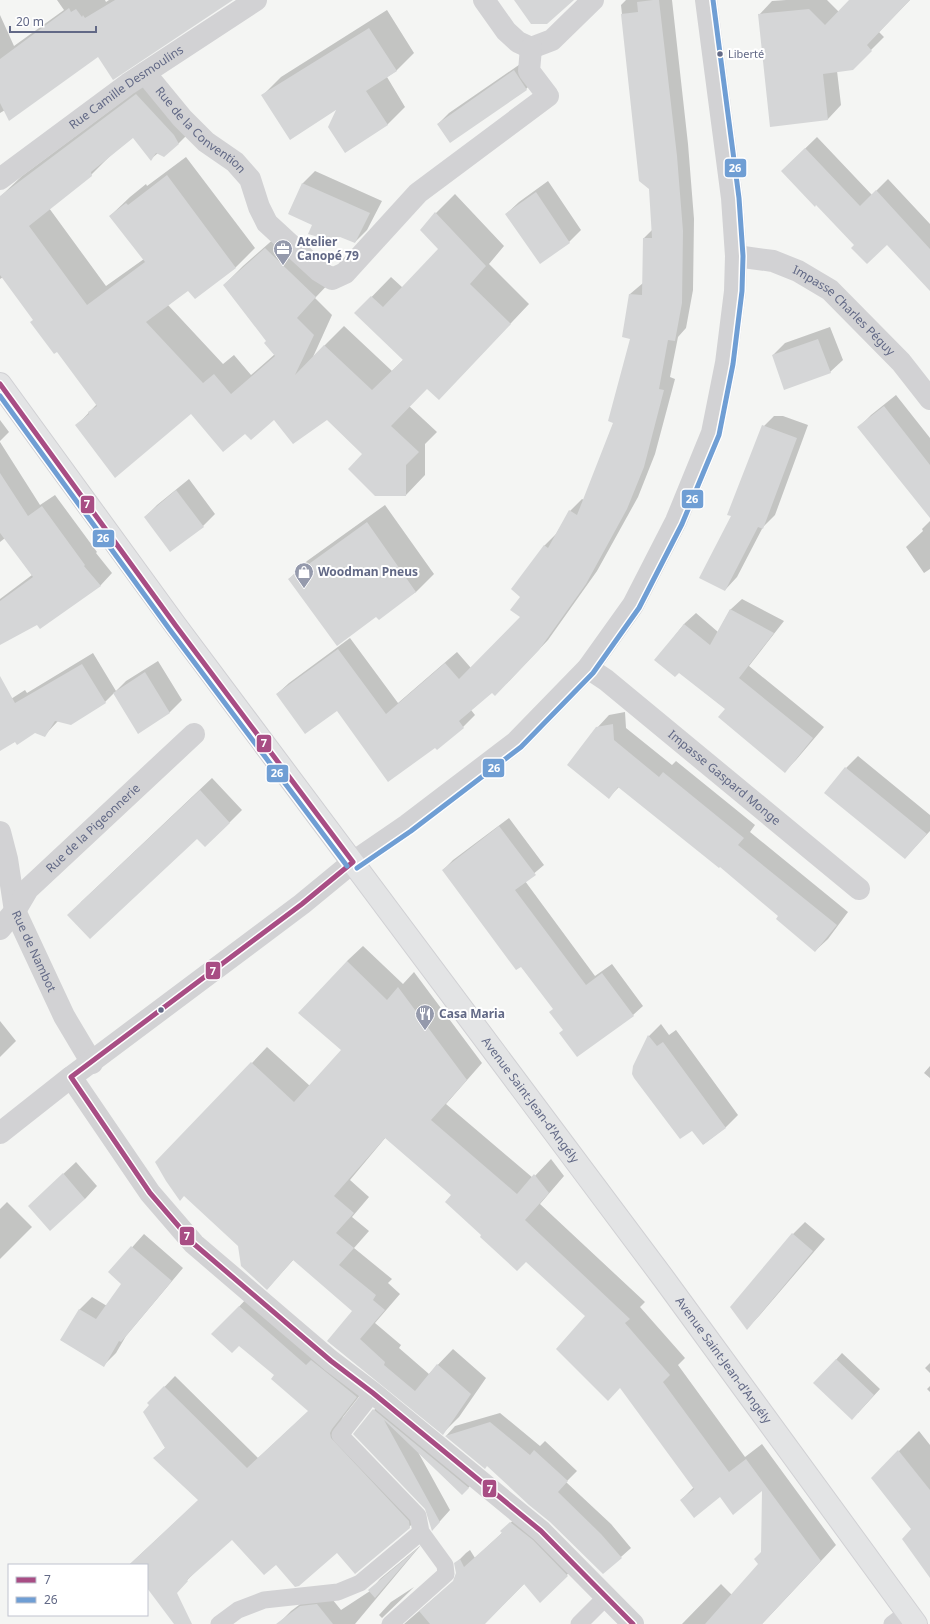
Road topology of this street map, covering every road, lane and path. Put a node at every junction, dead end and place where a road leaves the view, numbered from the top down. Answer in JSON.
{"nodes":[{"id":1,"x":256,"y":0,"type":"edge"},
{"id":2,"x":484,"y":0,"type":"edge"},
{"id":3,"x":593,"y":0,"type":"edge"},
{"id":4,"x":706,"y":0,"type":"edge"},
{"id":5,"x":531,"y":48,"type":"junction"},
{"id":6,"x":145,"y":73,"type":"junction"},
{"id":7,"x":0,"y":179,"type":"edge"},
{"id":8,"x":736,"y":256,"type":"junction"},
{"id":9,"x":0,"y":384,"type":"edge"},
{"id":10,"x":930,"y":399,"type":"edge"},
{"id":11,"x":588,"y":668,"type":"junction"},
{"id":12,"x":194,"y":734,"type":"dead end"},
{"id":13,"x":0,"y":832,"type":"edge"},
{"id":14,"x":354,"y":862,"type":"junction"},
{"id":15,"x":859,"y":889,"type":"dead end"},
{"id":16,"x":15,"y":911,"type":"junction"},
{"id":17,"x":0,"y":929,"type":"edge"},
{"id":18,"x":92,"y":1063,"type":"junction"},
{"id":19,"x":71,"y":1077,"type":"junction"},
{"id":20,"x":0,"y":1133,"type":"edge"},
{"id":21,"x":374,"y":1392,"type":"junction"},
{"id":22,"x":421,"y":1532,"type":"junction"},
{"id":23,"x":606,"y":1597,"type":"junction"},
{"id":24,"x":905,"y":1620,"type":"edge"},
{"id":25,"x":219,"y":1624,"type":"edge"},
{"id":26,"x":390,"y":1624,"type":"edge"},
{"id":27,"x":579,"y":1624,"type":"edge"},
{"id":28,"x":633,"y":1624,"type":"edge"}],
"edges":[{"from":1,"to":6,"type":"street","name":"Rue Camille Desmoulins"},
{"from":2,"to":5,"type":"street"},
{"from":3,"to":5,"type":"street"},
{"from":4,"to":8,"type":"street"},
{"from":5,"to":6,"type":"street","name":"Rue de la Convention"},
{"from":6,"to":7,"type":"street","name":"Rue Camille Desmoulins"},
{"from":8,"to":10,"type":"street","name":"Impasse Charles Péguy"},
{"from":8,"to":11,"type":"street"},
{"from":9,"to":14,"type":"main road","name":"Avenue Saint-Jean-d'Angély"},
{"from":11,"to":14,"type":"street"},
{"from":11,"to":15,"type":"street","name":"Impasse Gaspard Monge"},
{"from":12,"to":16,"type":"street","name":"Rue de la Pigeonnerie"},
{"from":13,"to":16,"type":"street","name":"Rue de Nambot"},
{"from":14,"to":18,"type":"street"},
{"from":14,"to":24,"type":"main road","name":"Avenue Saint-Jean-d'Angély"},
{"from":16,"to":17,"type":"street","name":"Rue de la Pigeonnerie"},
{"from":16,"to":18,"type":"street","name":"Rue de Nambot"},
{"from":18,"to":19,"type":"street"},
{"from":19,"to":20,"type":"street"},
{"from":19,"to":21,"type":"street"},
{"from":21,"to":22,"type":"lane"},
{"from":21,"to":23,"type":"street"},
{"from":22,"to":25,"type":"lane"},
{"from":22,"to":26,"type":"lane"},
{"from":23,"to":27,"type":"lane"},
{"from":23,"to":28,"type":"street"}]}
